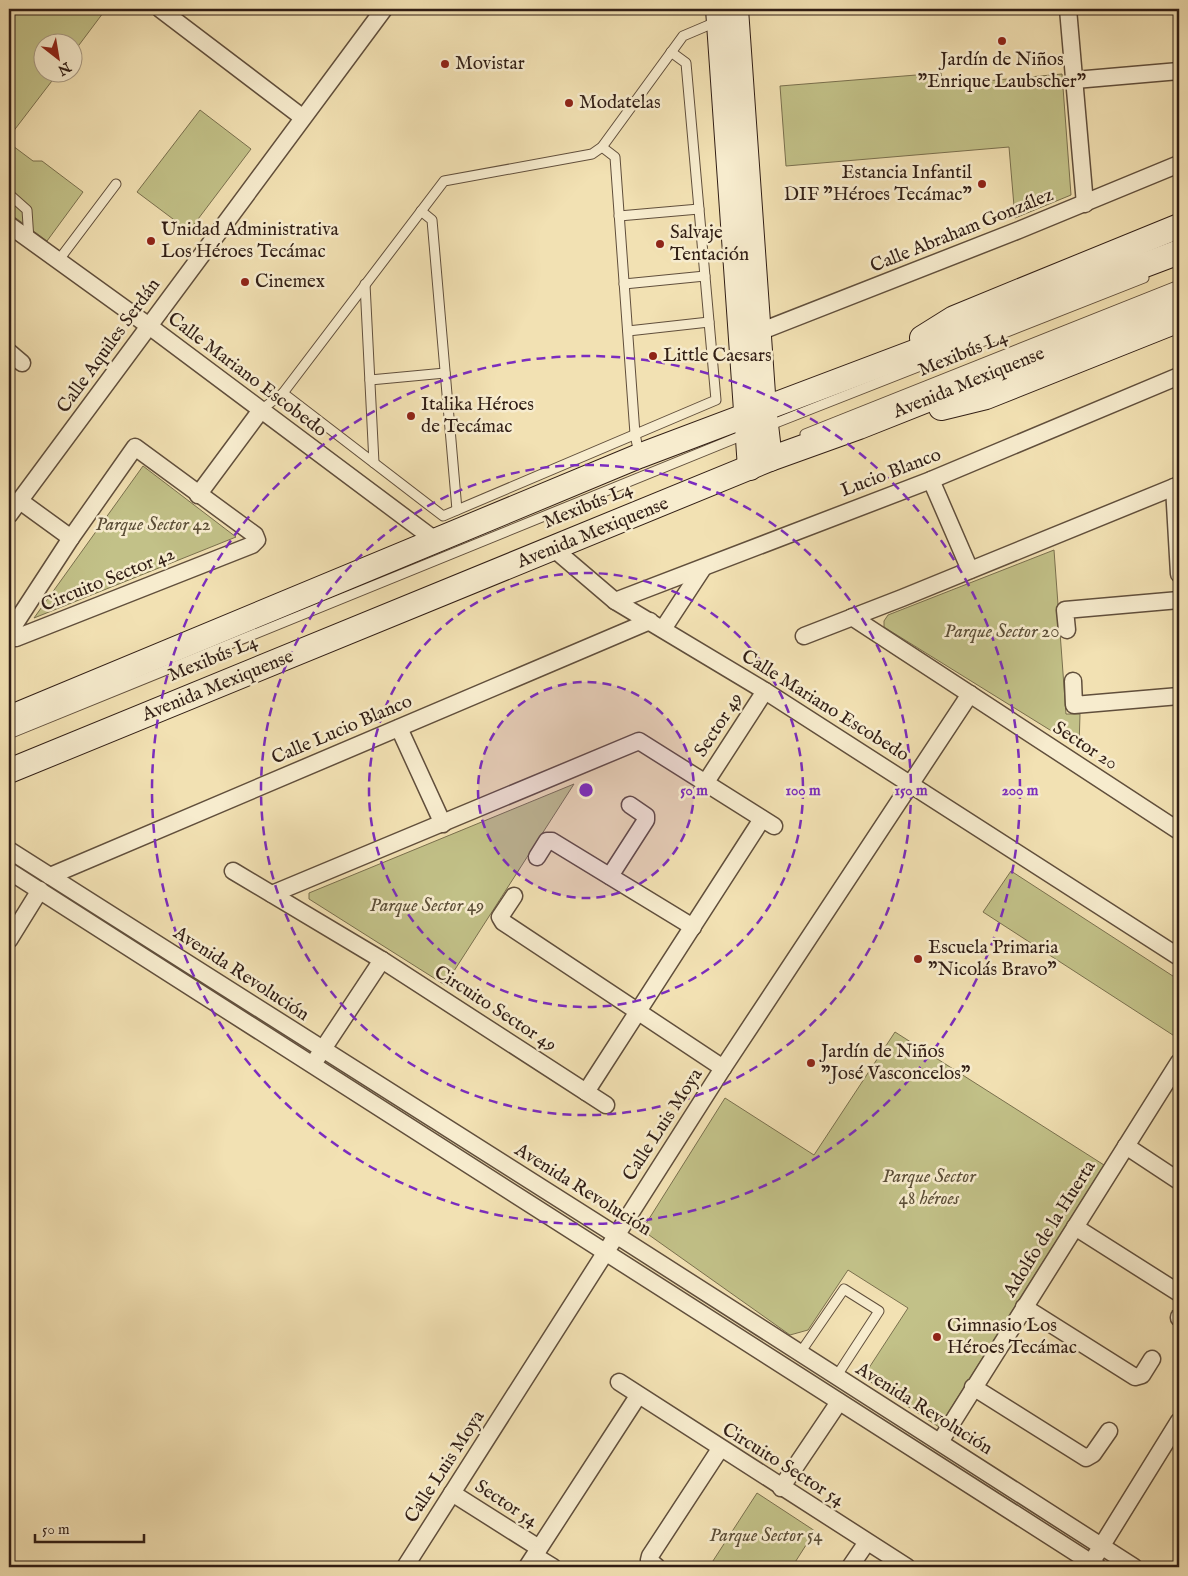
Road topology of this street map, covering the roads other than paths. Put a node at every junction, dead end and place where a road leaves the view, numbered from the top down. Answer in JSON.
{"nodes":[{"id":1,"x":160,"y":9,"type":"edge"},
{"id":2,"x":384,"y":9,"type":"edge"},
{"id":3,"x":1068,"y":9,"type":"edge"},
{"id":4,"x":724,"y":13,"type":"edge"},
{"id":5,"x":672,"y":52,"type":"junction"},
{"id":6,"x":1179,"y":71,"type":"edge"},
{"id":7,"x":1075,"y":80,"type":"junction"},
{"id":8,"x":302,"y":117,"type":"junction"},
{"id":9,"x":602,"y":147,"type":"junction"},
{"id":10,"x":1179,"y":164,"type":"edge"},
{"id":11,"x":116,"y":184,"type":"dead end"},
{"id":12,"x":9,"y":194,"type":"edge"},
{"id":13,"x":1084,"y":204,"type":"junction"},
{"id":14,"x":699,"y":209,"type":"junction"},
{"id":15,"x":421,"y":211,"type":"junction"},
{"id":16,"x":620,"y":216,"type":"junction"},
{"id":17,"x":9,"y":225,"type":"edge"},
{"id":18,"x":1179,"y":226,"type":"edge"},
{"id":19,"x":29,"y":240,"type":"junction"},
{"id":20,"x":1179,"y":252,"type":"edge"},
{"id":21,"x":58,"y":261,"type":"junction"},
{"id":22,"x":1152,"y":275,"type":"dead end"},
{"id":23,"x":705,"y":276,"type":"junction"},
{"id":24,"x":365,"y":284,"type":"junction"},
{"id":25,"x":624,"y":284,"type":"junction"},
{"id":26,"x":1179,"y":284,"type":"edge"},
{"id":27,"x":1179,"y":300,"type":"edge"},
{"id":28,"x":1179,"y":320,"type":"edge"},
{"id":29,"x":709,"y":322,"type":"junction"},
{"id":30,"x":149,"y":326,"type":"junction"},
{"id":31,"x":628,"y":331,"type":"junction"},
{"id":32,"x":759,"y":332,"type":"junction"},
{"id":33,"x":9,"y":352,"type":"edge"},
{"id":34,"x":22,"y":362,"type":"dead end"},
{"id":35,"x":884,"y":363,"type":"junction"},
{"id":36,"x":445,"y":374,"type":"junction"},
{"id":37,"x":1179,"y":376,"type":"edge"},
{"id":38,"x":370,"y":380,"type":"junction"},
{"id":39,"x":283,"y":393,"type":"junction"},
{"id":40,"x":261,"y":410,"type":"junction"},
{"id":41,"x":859,"y":427,"type":"junction"},
{"id":42,"x":796,"y":438,"type":"dead end"},
{"id":43,"x":756,"y":444,"type":"junction"},
{"id":44,"x":637,"y":445,"type":"junction"},
{"id":45,"x":374,"y":463,"type":"junction"},
{"id":46,"x":931,"y":480,"type":"junction"},
{"id":47,"x":1177,"y":486,"type":"edge"},
{"id":48,"x":198,"y":495,"type":"junction"},
{"id":49,"x":20,"y":501,"type":"junction"},
{"id":50,"x":489,"y":508,"type":"junction"},
{"id":51,"x":457,"y":510,"type":"junction"},
{"id":52,"x":9,"y":515,"type":"edge"},
{"id":53,"x":71,"y":538,"type":"junction"},
{"id":54,"x":436,"y":540,"type":"junction"},
{"id":55,"x":554,"y":549,"type":"junction"},
{"id":56,"x":703,"y":568,"type":"junction"},
{"id":57,"x":970,"y":570,"type":"junction"},
{"id":58,"x":1179,"y":574,"type":"edge"},
{"id":59,"x":1179,"y":600,"type":"edge"},
{"id":60,"x":616,"y":601,"type":"junction"},
{"id":61,"x":852,"y":617,"type":"junction"},
{"id":62,"x":657,"y":625,"type":"junction"},
{"id":63,"x":1068,"y":630,"type":"dead end"},
{"id":64,"x":804,"y":636,"type":"dead end"},
{"id":65,"x":1072,"y":681,"type":"dead end"},
{"id":66,"x":198,"y":683,"type":"dead end"},
{"id":67,"x":765,"y":691,"type":"junction"},
{"id":68,"x":970,"y":694,"type":"junction"},
{"id":69,"x":1179,"y":696,"type":"edge"},
{"id":70,"x":9,"y":718,"type":"edge"},
{"id":71,"x":399,"y":728,"type":"junction"},
{"id":72,"x":9,"y":734,"type":"edge"},
{"id":73,"x":9,"y":771,"type":"edge"},
{"id":74,"x":706,"y":782,"type":"junction"},
{"id":75,"x":910,"y":783,"type":"junction"},
{"id":76,"x":630,"y":805,"type":"dead end"},
{"id":77,"x":443,"y":824,"type":"junction"},
{"id":78,"x":1179,"y":830,"type":"edge"},
{"id":79,"x":9,"y":850,"type":"edge"},
{"id":80,"x":538,"y":856,"type":"dead end"},
{"id":81,"x":9,"y":871,"type":"edge"},
{"id":82,"x":232,"y":871,"type":"dead end"},
{"id":83,"x":50,"y":876,"type":"junction"},
{"id":84,"x":610,"y":876,"type":"junction"},
{"id":85,"x":40,"y":890,"type":"junction"},
{"id":86,"x":272,"y":894,"type":"junction"},
{"id":87,"x":514,"y":896,"type":"dead end"},
{"id":88,"x":693,"y":927,"type":"junction"},
{"id":89,"x":9,"y":940,"type":"edge"},
{"id":90,"x":1179,"y":957,"type":"edge"},
{"id":91,"x":382,"y":960,"type":"junction"},
{"id":92,"x":639,"y":1011,"type":"junction"},
{"id":93,"x":323,"y":1050,"type":"junction"},
{"id":94,"x":1179,"y":1064,"type":"edge"},
{"id":95,"x":312,"y":1067,"type":"junction"},
{"id":96,"x":723,"y":1068,"type":"junction"},
{"id":97,"x":586,"y":1092,"type":"junction"},
{"id":98,"x":606,"y":1105,"type":"dead end"},
{"id":99,"x":1126,"y":1146,"type":"junction"},
{"id":100,"x":1179,"y":1181,"type":"edge"},
{"id":101,"x":1075,"y":1227,"type":"junction"},
{"id":102,"x":616,"y":1235,"type":"junction"},
{"id":103,"x":607,"y":1251,"type":"junction"},
{"id":104,"x":1179,"y":1293,"type":"edge"},
{"id":105,"x":1024,"y":1307,"type":"junction"},
{"id":106,"x":800,"y":1354,"type":"junction"},
{"id":107,"x":1152,"y":1360,"type":"dead end"},
{"id":108,"x":836,"y":1377,"type":"junction"},
{"id":109,"x":618,"y":1382,"type":"dead end"},
{"id":110,"x":974,"y":1387,"type":"junction"},
{"id":111,"x":638,"y":1396,"type":"junction"},
{"id":112,"x":839,"y":1402,"type":"junction"},
{"id":113,"x":1179,"y":1421,"type":"edge"},
{"id":114,"x":1109,"y":1431,"type":"dead end"},
{"id":115,"x":940,"y":1442,"type":"junction"},
{"id":116,"x":720,"y":1449,"type":"junction"},
{"id":117,"x":781,"y":1488,"type":"junction"},
{"id":118,"x":452,"y":1493,"type":"junction"},
{"id":119,"x":867,"y":1542,"type":"junction"},
{"id":120,"x":1102,"y":1546,"type":"junction"},
{"id":121,"x":533,"y":1557,"type":"edge"},
{"id":122,"x":1092,"y":1566,"type":"edge"},
{"id":123,"x":404,"y":1567,"type":"edge"},
{"id":124,"x":553,"y":1567,"type":"edge"},
{"id":125,"x":657,"y":1567,"type":"edge"},
{"id":126,"x":850,"y":1567,"type":"edge"},
{"id":127,"x":907,"y":1567,"type":"edge"},
{"id":128,"x":1134,"y":1567,"type":"edge"}],
"edges":[{"from":1,"to":8,"type":"street"},
{"from":2,"to":8,"type":"street","name":"Calle Aquiles Serdán"},
{"from":3,"to":7,"type":"street"},
{"from":4,"to":5,"type":"lane"},
{"from":4,"to":32,"type":"main road"},
{"from":4,"to":43,"type":"main road"},
{"from":5,"to":9,"type":"lane"},
{"from":5,"to":14,"type":"lane"},
{"from":6,"to":7,"type":"street"},
{"from":7,"to":13,"type":"street"},
{"from":8,"to":30,"type":"street","name":"Calle Aquiles Serdán"},
{"from":9,"to":15,"type":"lane"},
{"from":9,"to":16,"type":"lane"},
{"from":10,"to":13,"type":"street","name":"Calle Abraham González"},
{"from":11,"to":21,"type":"lane"},
{"from":12,"to":19,"type":"lane"},
{"from":13,"to":32,"type":"street","name":"Calle Abraham González"},
{"from":14,"to":16,"type":"lane"},
{"from":14,"to":23,"type":"lane"},
{"from":15,"to":24,"type":"lane"},
{"from":15,"to":36,"type":"lane"},
{"from":16,"to":25,"type":"lane"},
{"from":17,"to":19,"type":"street","name":"Calle Mariano Escobedo"},
{"from":18,"to":35,"type":"main road"},
{"from":19,"to":21,"type":"street","name":"Calle Mariano Escobedo"},
{"from":20,"to":35,"type":"main road","name":"Avenida Mexiquense"},
{"from":21,"to":30,"type":"street","name":"Calle Mariano Escobedo"},
{"from":22,"to":43,"type":"lane","name":"Mexibús L4"},
{"from":23,"to":25,"type":"lane"},
{"from":23,"to":29,"type":"lane"},
{"from":24,"to":38,"type":"lane"},
{"from":24,"to":39,"type":"lane"},
{"from":25,"to":31,"type":"lane"},
{"from":26,"to":42,"type":"lane","name":"Mexibús L4"},
{"from":27,"to":41,"type":"main road","name":"Avenida Mexiquense"},
{"from":28,"to":41,"type":"main road"},
{"from":29,"to":31,"type":"lane"},
{"from":29,"to":44,"type":"lane"},
{"from":30,"to":40,"type":"street","name":"Calle Mariano Escobedo"},
{"from":30,"to":49,"type":"street","name":"Calle Aquiles Serdán"},
{"from":31,"to":44,"type":"lane"},
{"from":32,"to":43,"type":"main road"},
{"from":33,"to":34,"type":"street"},
{"from":35,"to":43,"type":"main road","name":"Avenida Mexiquense"},
{"from":36,"to":38,"type":"lane"},
{"from":36,"to":51,"type":"lane"},
{"from":37,"to":46,"type":"street","name":"Lucio Blanco"},
{"from":38,"to":45,"type":"lane"},
{"from":39,"to":40,"type":"lane"},
{"from":39,"to":45,"type":"lane"},
{"from":40,"to":48,"type":"street"},
{"from":40,"to":54,"type":"street","name":"Calle Mariano Escobedo"},
{"from":41,"to":43,"type":"main road","name":"Avenida Mexiquense"},
{"from":43,"to":44,"type":"main road","name":"Avenida Mexiquense"},
{"from":43,"to":55,"type":"main road","name":"Avenida Mexiquense"},
{"from":43,"to":66,"type":"lane","name":"Mexibús L4"},
{"from":43,"to":72,"type":"lane","name":"Mexibús L4"},
{"from":44,"to":50,"type":"main road","name":"Avenida Mexiquense"},
{"from":45,"to":51,"type":"lane"},
{"from":46,"to":56,"type":"street","name":"Lucio Blanco"},
{"from":46,"to":57,"type":"street"},
{"from":47,"to":57,"type":"street"},
{"from":47,"to":58,"type":"street"},
{"from":48,"to":53,"type":"street","name":"Circuito Sector 42"},
{"from":48,"to":53,"type":"street","name":"Circuito Sector 42"},
{"from":49,"to":52,"type":"street","name":"Calle Aquiles Serdán"},
{"from":49,"to":53,"type":"street"},
{"from":50,"to":51,"type":"lane"},
{"from":50,"to":54,"type":"main road","name":"Avenida Mexiquense"},
{"from":54,"to":70,"type":"main road","name":"Avenida Mexiquense"},
{"from":55,"to":60,"type":"street","name":"Calle Mariano Escobedo"},
{"from":55,"to":73,"type":"main road","name":"Avenida Mexiquense"},
{"from":56,"to":60,"type":"street","name":"Lucio Blanco"},
{"from":56,"to":62,"type":"street"},
{"from":57,"to":61,"type":"street"},
{"from":59,"to":63,"type":"street"},
{"from":60,"to":62,"type":"street","name":"Calle Mariano Escobedo"},
{"from":61,"to":64,"type":"street"},
{"from":61,"to":68,"type":"street","name":"Sector 20"},
{"from":62,"to":67,"type":"street","name":"Calle Mariano Escobedo"},
{"from":62,"to":71,"type":"street","name":"Calle Lucio Blanco"},
{"from":65,"to":69,"type":"street"},
{"from":67,"to":74,"type":"street","name":"Sector 49"},
{"from":67,"to":75,"type":"street","name":"Calle Mariano Escobedo"},
{"from":68,"to":75,"type":"street"},
{"from":68,"to":78,"type":"street","name":"Sector 20"},
{"from":71,"to":77,"type":"street"},
{"from":71,"to":83,"type":"street","name":"Calle Lucio Blanco"},
{"from":74,"to":77,"type":"street","name":"Sector 49"},
{"from":74,"to":88,"type":"street","name":"Sector 49"},
{"from":75,"to":90,"type":"street","name":"Calle Mariano Escobedo"},
{"from":75,"to":96,"type":"street","name":"Calle Luis Moya"},
{"from":76,"to":84,"type":"street"},
{"from":77,"to":86,"type":"street"},
{"from":79,"to":83,"type":"street","name":"Avenida Revolución"},
{"from":80,"to":84,"type":"street"},
{"from":81,"to":85,"type":"street","name":"Avenida Revolución"},
{"from":82,"to":86,"type":"street","name":"Circuito Sector 49"},
{"from":83,"to":93,"type":"street","name":"Avenida Revolución"},
{"from":84,"to":88,"type":"street"},
{"from":85,"to":89,"type":"street"},
{"from":85,"to":95,"type":"street","name":"Avenida Revolución"},
{"from":86,"to":91,"type":"street","name":"Circuito Sector 49"},
{"from":87,"to":92,"type":"street"},
{"from":88,"to":92,"type":"street"},
{"from":91,"to":93,"type":"street"},
{"from":91,"to":97,"type":"street","name":"Circuito Sector 49"},
{"from":92,"to":96,"type":"street"},
{"from":92,"to":97,"type":"street"},
{"from":93,"to":95,"type":"street"},
{"from":93,"to":102,"type":"street","name":"Avenida Revolución"},
{"from":94,"to":99,"type":"street","name":"Adolfo de la Huerta"},
{"from":95,"to":103,"type":"street","name":"Avenida Revolución"},
{"from":96,"to":102,"type":"street","name":"Calle Luis Moya"},
{"from":97,"to":98,"type":"street","name":"Circuito Sector 49"},
{"from":99,"to":100,"type":"street"},
{"from":99,"to":101,"type":"street","name":"Adolfo de la Huerta"},
{"from":101,"to":104,"type":"street"},
{"from":101,"to":105,"type":"street","name":"Adolfo de la Huerta"},
{"from":102,"to":103,"type":"street","name":"Calle Luis Moya"},
{"from":102,"to":106,"type":"street","name":"Avenida Revolución"},
{"from":103,"to":112,"type":"street","name":"Avenida Revolución"},
{"from":103,"to":118,"type":"street","name":"Calle Luis Moya"},
{"from":105,"to":107,"type":"street"},
{"from":105,"to":110,"type":"street","name":"Adolfo de la Huerta"},
{"from":106,"to":108,"type":"street","name":"Avenida Revolución"},
{"from":106,"to":108,"type":"lane"},
{"from":108,"to":115,"type":"street","name":"Avenida Revolución"},
{"from":109,"to":111,"type":"street","name":"Circuito Sector 54"},
{"from":110,"to":114,"type":"street"},
{"from":110,"to":115,"type":"street","name":"Adolfo de la Huerta"},
{"from":111,"to":116,"type":"street","name":"Circuito Sector 54"},
{"from":111,"to":121,"type":"street"},
{"from":112,"to":117,"type":"street"},
{"from":112,"to":122,"type":"street","name":"Avenida Revolución"},
{"from":113,"to":120,"type":"street"},
{"from":115,"to":120,"type":"street","name":"Avenida Revolución"},
{"from":116,"to":117,"type":"street","name":"Circuito Sector 54"},
{"from":116,"to":125,"type":"street"},
{"from":117,"to":119,"type":"street","name":"Circuito Sector 54"},
{"from":118,"to":121,"type":"street","name":"Sector 54"},
{"from":118,"to":123,"type":"street","name":"Calle Luis Moya"},
{"from":119,"to":126,"type":"street"},
{"from":119,"to":127,"type":"street","name":"Circuito Sector 54"},
{"from":120,"to":122,"type":"street"},
{"from":120,"to":128,"type":"street","name":"Avenida Revolución"},
{"from":121,"to":124,"type":"street","name":"Sector 54"}]}
